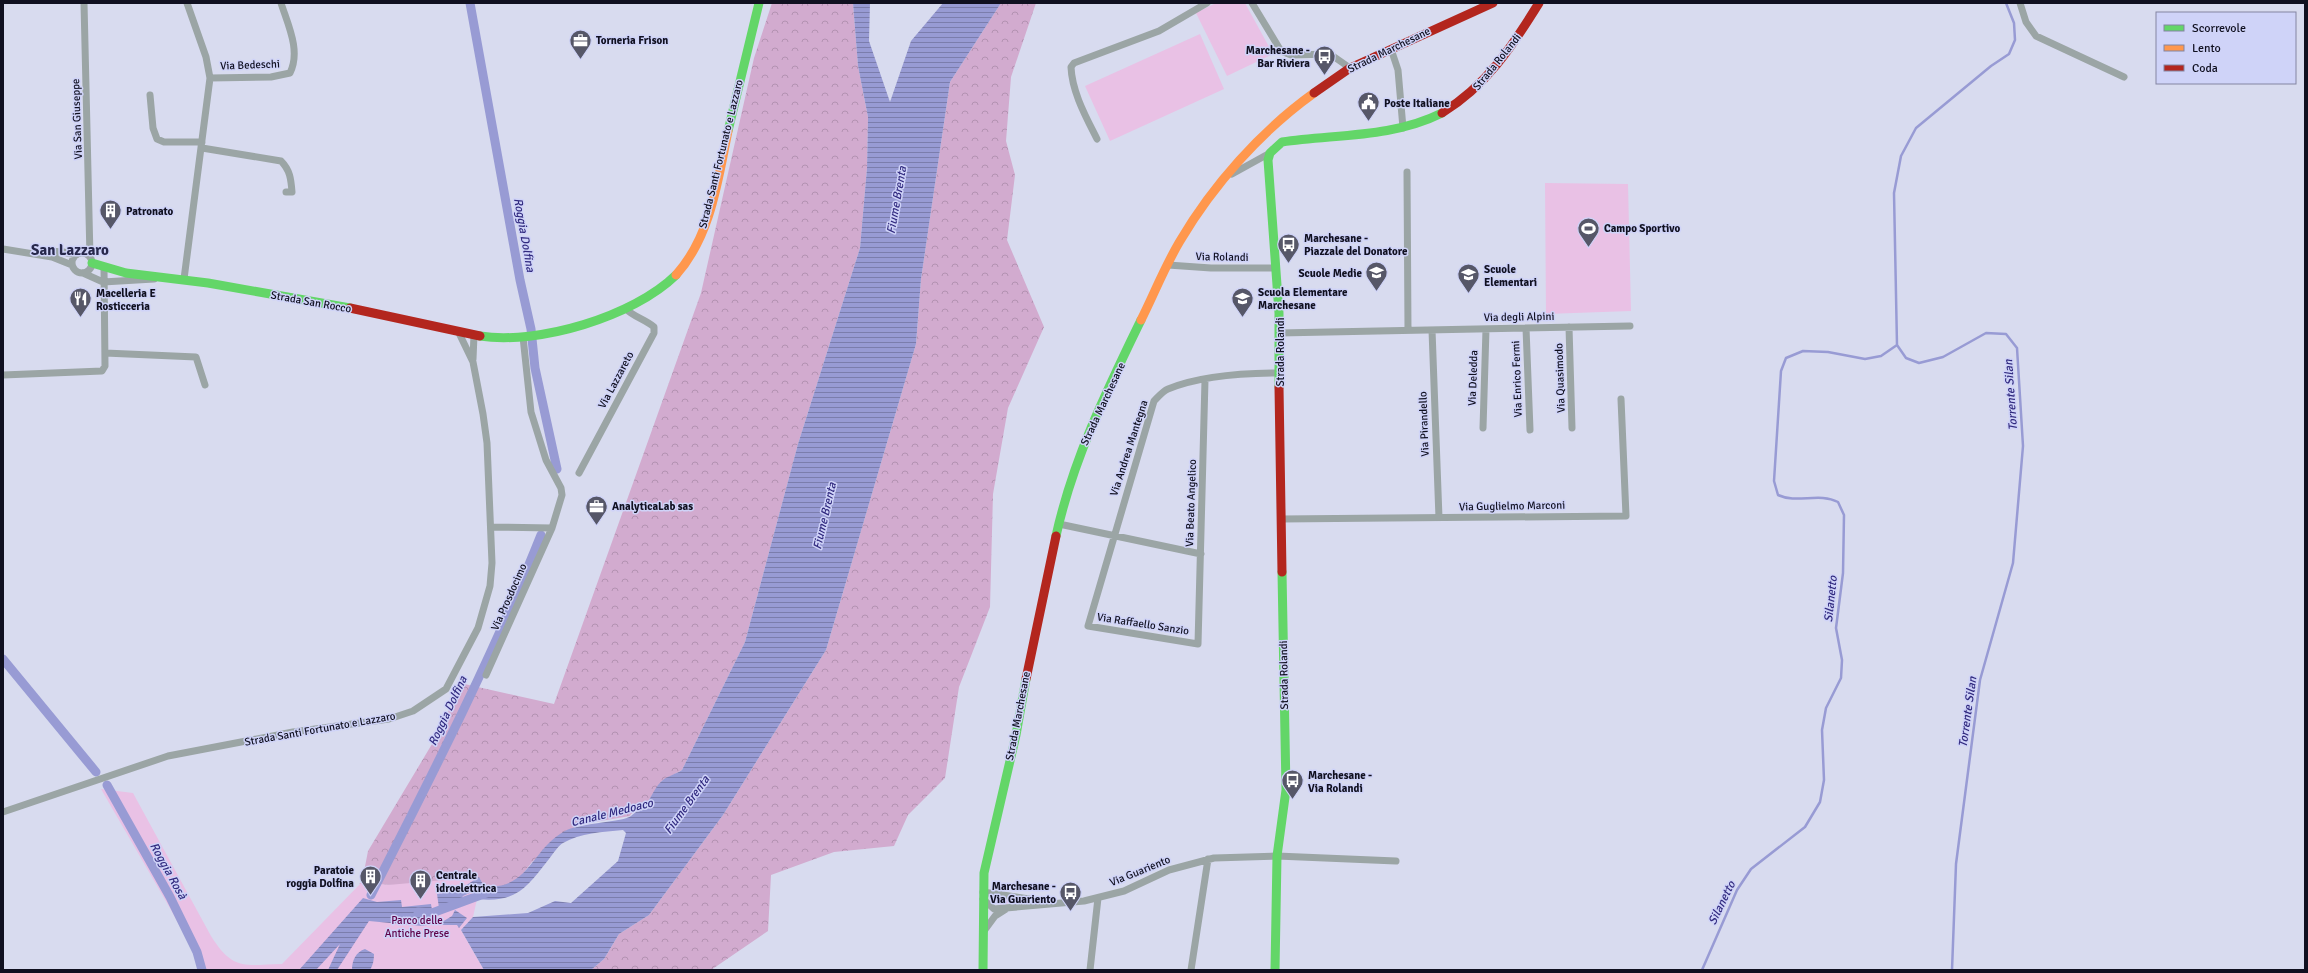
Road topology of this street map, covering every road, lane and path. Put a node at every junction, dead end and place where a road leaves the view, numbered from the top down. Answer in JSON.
{"nodes":[{"id":1,"x":84,"y":3,"type":"edge"},
{"id":2,"x":187,"y":3,"type":"edge"},
{"id":3,"x":281,"y":3,"type":"edge"},
{"id":4,"x":759,"y":3,"type":"edge"},
{"id":5,"x":1207,"y":3,"type":"edge"},
{"id":6,"x":1252,"y":3,"type":"edge"},
{"id":7,"x":1493,"y":3,"type":"edge"},
{"id":8,"x":1539,"y":3,"type":"edge"},
{"id":9,"x":2020,"y":3,"type":"edge"},
{"id":10,"x":1391,"y":49,"type":"junction"},
{"id":11,"x":1350,"y":68,"type":"junction"},
{"id":12,"x":2124,"y":77,"type":"dead end"},
{"id":13,"x":210,"y":78,"type":"junction"},
{"id":14,"x":150,"y":94,"type":"dead end"},
{"id":15,"x":1404,"y":128,"type":"junction"},
{"id":16,"x":1097,"y":139,"type":"dead end"},
{"id":17,"x":202,"y":145,"type":"junction"},
{"id":18,"x":1270,"y":153,"type":"junction"},
{"id":19,"x":1407,"y":172,"type":"dead end"},
{"id":20,"x":1226,"y":177,"type":"junction"},
{"id":21,"x":286,"y":192,"type":"dead end"},
{"id":22,"x":90,"y":234,"type":"junction"},
{"id":23,"x":3,"y":249,"type":"edge"},
{"id":24,"x":15,"y":250,"type":"junction"},
{"id":25,"x":79,"y":255,"type":"junction"},
{"id":26,"x":91,"y":260,"type":"junction"},
{"id":27,"x":72,"y":265,"type":"junction"},
{"id":28,"x":1168,"y":265,"type":"junction"},
{"id":29,"x":104,"y":268,"type":"junction"},
{"id":30,"x":1276,"y":268,"type":"junction"},
{"id":31,"x":83,"y":273,"type":"junction"},
{"id":32,"x":164,"y":278,"type":"junction"},
{"id":33,"x":184,"y":279,"type":"junction"},
{"id":34,"x":103,"y":282,"type":"junction"},
{"id":35,"x":626,"y":309,"type":"junction"},
{"id":36,"x":1630,"y":326,"type":"dead end"},
{"id":37,"x":1569,"y":327,"type":"junction"},
{"id":38,"x":1526,"y":328,"type":"junction"},
{"id":39,"x":1486,"y":329,"type":"junction"},
{"id":40,"x":1408,"y":330,"type":"junction"},
{"id":41,"x":1432,"y":330,"type":"junction"},
{"id":42,"x":458,"y":331,"type":"junction"},
{"id":43,"x":1279,"y":332,"type":"junction"},
{"id":44,"x":474,"y":336,"type":"junction"},
{"id":45,"x":526,"y":336,"type":"junction"},
{"id":46,"x":105,"y":353,"type":"junction"},
{"id":47,"x":473,"y":362,"type":"junction"},
{"id":48,"x":1280,"y":373,"type":"junction"},
{"id":49,"x":3,"y":375,"type":"edge"},
{"id":50,"x":1205,"y":380,"type":"junction"},
{"id":51,"x":205,"y":385,"type":"dead end"},
{"id":52,"x":1622,"y":399,"type":"dead end"},
{"id":53,"x":1483,"y":428,"type":"dead end"},
{"id":54,"x":1572,"y":428,"type":"dead end"},
{"id":55,"x":1530,"y":430,"type":"dead end"},
{"id":56,"x":579,"y":473,"type":"dead end"},
{"id":57,"x":1439,"y":518,"type":"junction"},
{"id":58,"x":1281,"y":519,"type":"junction"},
{"id":59,"x":1059,"y":524,"type":"junction"},
{"id":60,"x":491,"y":527,"type":"junction"},
{"id":61,"x":552,"y":528,"type":"junction"},
{"id":62,"x":1113,"y":536,"type":"junction"},
{"id":63,"x":1200,"y":554,"type":"junction"},
{"id":64,"x":486,"y":676,"type":"dead end"},
{"id":65,"x":3,"y":812,"type":"edge"},
{"id":66,"x":1277,"y":856,"type":"junction"},
{"id":67,"x":1208,"y":859,"type":"junction"},
{"id":68,"x":1396,"y":861,"type":"dead end"},
{"id":69,"x":983,"y":895,"type":"junction"},
{"id":70,"x":1098,"y":898,"type":"junction"},
{"id":71,"x":1059,"y":904,"type":"junction"},
{"id":72,"x":1010,"y":907,"type":"junction"},
{"id":73,"x":982,"y":934,"type":"junction"},
{"id":74,"x":983,"y":970,"type":"edge"},
{"id":75,"x":1090,"y":970,"type":"edge"},
{"id":76,"x":1191,"y":970,"type":"edge"},
{"id":77,"x":1275,"y":970,"type":"edge"}],
"edges":[{"from":1,"to":22,"type":"street","name":"Via San Giuseppe"},
{"from":2,"to":13,"type":"street"},
{"from":3,"to":13,"type":"street","name":"Via Bedeschi"},
{"from":4,"to":35,"type":"street","name":"Strada Santi Fortunato e Lazzaro"},
{"from":5,"to":16,"type":"street"},
{"from":6,"to":11,"type":"street"},
{"from":7,"to":10,"type":"street","name":"Strada Marchesane"},
{"from":8,"to":15,"type":"street","name":"Strada Rolandi"},
{"from":9,"to":12,"type":"street"},
{"from":10,"to":11,"type":"street","name":"Strada Marchesane"},
{"from":10,"to":15,"type":"street"},
{"from":11,"to":20,"type":"street","name":"Strada Marchesane"},
{"from":13,"to":17,"type":"street"},
{"from":14,"to":17,"type":"street"},
{"from":15,"to":18,"type":"street","name":"Strada Rolandi"},
{"from":17,"to":21,"type":"street"},
{"from":17,"to":33,"type":"street"},
{"from":18,"to":20,"type":"street"},
{"from":18,"to":30,"type":"street","name":"Strada Rolandi"},
{"from":19,"to":40,"type":"street"},
{"from":20,"to":28,"type":"street","name":"Strada Marchesane"},
{"from":22,"to":25,"type":"street","name":"Via San Giuseppe"},
{"from":22,"to":26,"type":"street","name":"Via San Giuseppe"},
{"from":23,"to":24,"type":"street"},
{"from":24,"to":25,"type":"street"},
{"from":24,"to":27,"type":"street"},
{"from":25,"to":26,"type":"street"},
{"from":25,"to":27,"type":"street"},
{"from":26,"to":29,"type":"street","name":"Strada San Rocco"},
{"from":26,"to":31,"type":"street"},
{"from":27,"to":31,"type":"street"},
{"from":28,"to":30,"type":"street","name":"Via Rolandi"},
{"from":28,"to":59,"type":"street","name":"Strada Marchesane"},
{"from":29,"to":32,"type":"street","name":"Strada San Rocco"},
{"from":29,"to":34,"type":"street"},
{"from":30,"to":43,"type":"street","name":"Strada Rolandi"},
{"from":31,"to":34,"type":"street","name":"Strada San Rocco"},
{"from":32,"to":33,"type":"street","name":"Strada San Rocco"},
{"from":32,"to":34,"type":"street","name":"Strada San Rocco"},
{"from":33,"to":42,"type":"street","name":"Strada San Rocco"},
{"from":34,"to":46,"type":"street"},
{"from":35,"to":45,"type":"street","name":"Strada Santi Fortunato e Lazzaro"},
{"from":35,"to":56,"type":"street","name":"Via Lazzareto"},
{"from":36,"to":37,"type":"street","name":"Via degli Alpini"},
{"from":37,"to":38,"type":"street","name":"Via degli Alpini"},
{"from":37,"to":54,"type":"street","name":"Via Quasimodo"},
{"from":38,"to":39,"type":"street","name":"Via degli Alpini"},
{"from":38,"to":55,"type":"street","name":"Via Enrico Fermi"},
{"from":39,"to":41,"type":"street","name":"Via degli Alpini"},
{"from":39,"to":53,"type":"street","name":"Via Deledda"},
{"from":40,"to":41,"type":"street","name":"Via degli Alpini"},
{"from":40,"to":43,"type":"street","name":"Via degli Alpini"},
{"from":41,"to":57,"type":"street","name":"Via Pirandello"},
{"from":42,"to":44,"type":"street","name":"Strada Santi Fortunato e Lazzaro"},
{"from":42,"to":47,"type":"street","name":"Strada Santi Fortunato e Lazzaro"},
{"from":43,"to":48,"type":"street","name":"Strada Rolandi"},
{"from":44,"to":45,"type":"street","name":"Strada Santi Fortunato e Lazzaro"},
{"from":44,"to":47,"type":"street","name":"Strada Santi Fortunato e Lazzaro"},
{"from":45,"to":61,"type":"street","name":"Via Prosdocimo"},
{"from":46,"to":49,"type":"street"},
{"from":46,"to":51,"type":"street"},
{"from":47,"to":60,"type":"street","name":"Strada Santi Fortunato e Lazzaro"},
{"from":48,"to":50,"type":"street","name":"Via Andrea Mantegna"},
{"from":48,"to":58,"type":"street","name":"Strada Rolandi"},
{"from":50,"to":62,"type":"street","name":"Via Andrea Mantegna"},
{"from":50,"to":63,"type":"street","name":"Via Beato Angelico"},
{"from":52,"to":57,"type":"street","name":"Via Guglielmo Marconi"},
{"from":57,"to":58,"type":"street","name":"Via Guglielmo Marconi"},
{"from":58,"to":66,"type":"street","name":"Strada Rolandi"},
{"from":59,"to":62,"type":"street","name":"Via Beato Angelico"},
{"from":59,"to":69,"type":"street","name":"Strada Marchesane"},
{"from":60,"to":61,"type":"street"},
{"from":60,"to":65,"type":"street","name":"Strada Santi Fortunato e Lazzaro"},
{"from":61,"to":64,"type":"street","name":"Via Prosdocimo"},
{"from":62,"to":63,"type":"street","name":"Via Beato Angelico"},
{"from":62,"to":63,"type":"street","name":"Via Raffaello Sanzio"},
{"from":66,"to":67,"type":"street","name":"Via Guariento"},
{"from":66,"to":68,"type":"street"},
{"from":66,"to":77,"type":"street","name":"Strada Rolandi"},
{"from":67,"to":70,"type":"street","name":"Via Guariento"},
{"from":67,"to":76,"type":"street"},
{"from":69,"to":71,"type":"street","name":"Via Guariento"},
{"from":69,"to":72,"type":"street","name":"Via Guariento"},
{"from":69,"to":73,"type":"street","name":"Strada Marchesane"},
{"from":70,"to":71,"type":"street","name":"Via Guariento"},
{"from":70,"to":75,"type":"street"},
{"from":71,"to":72,"type":"street","name":"Via Guariento"},
{"from":72,"to":73,"type":"street"},
{"from":73,"to":74,"type":"street","name":"Strada Marchesane"}]}
